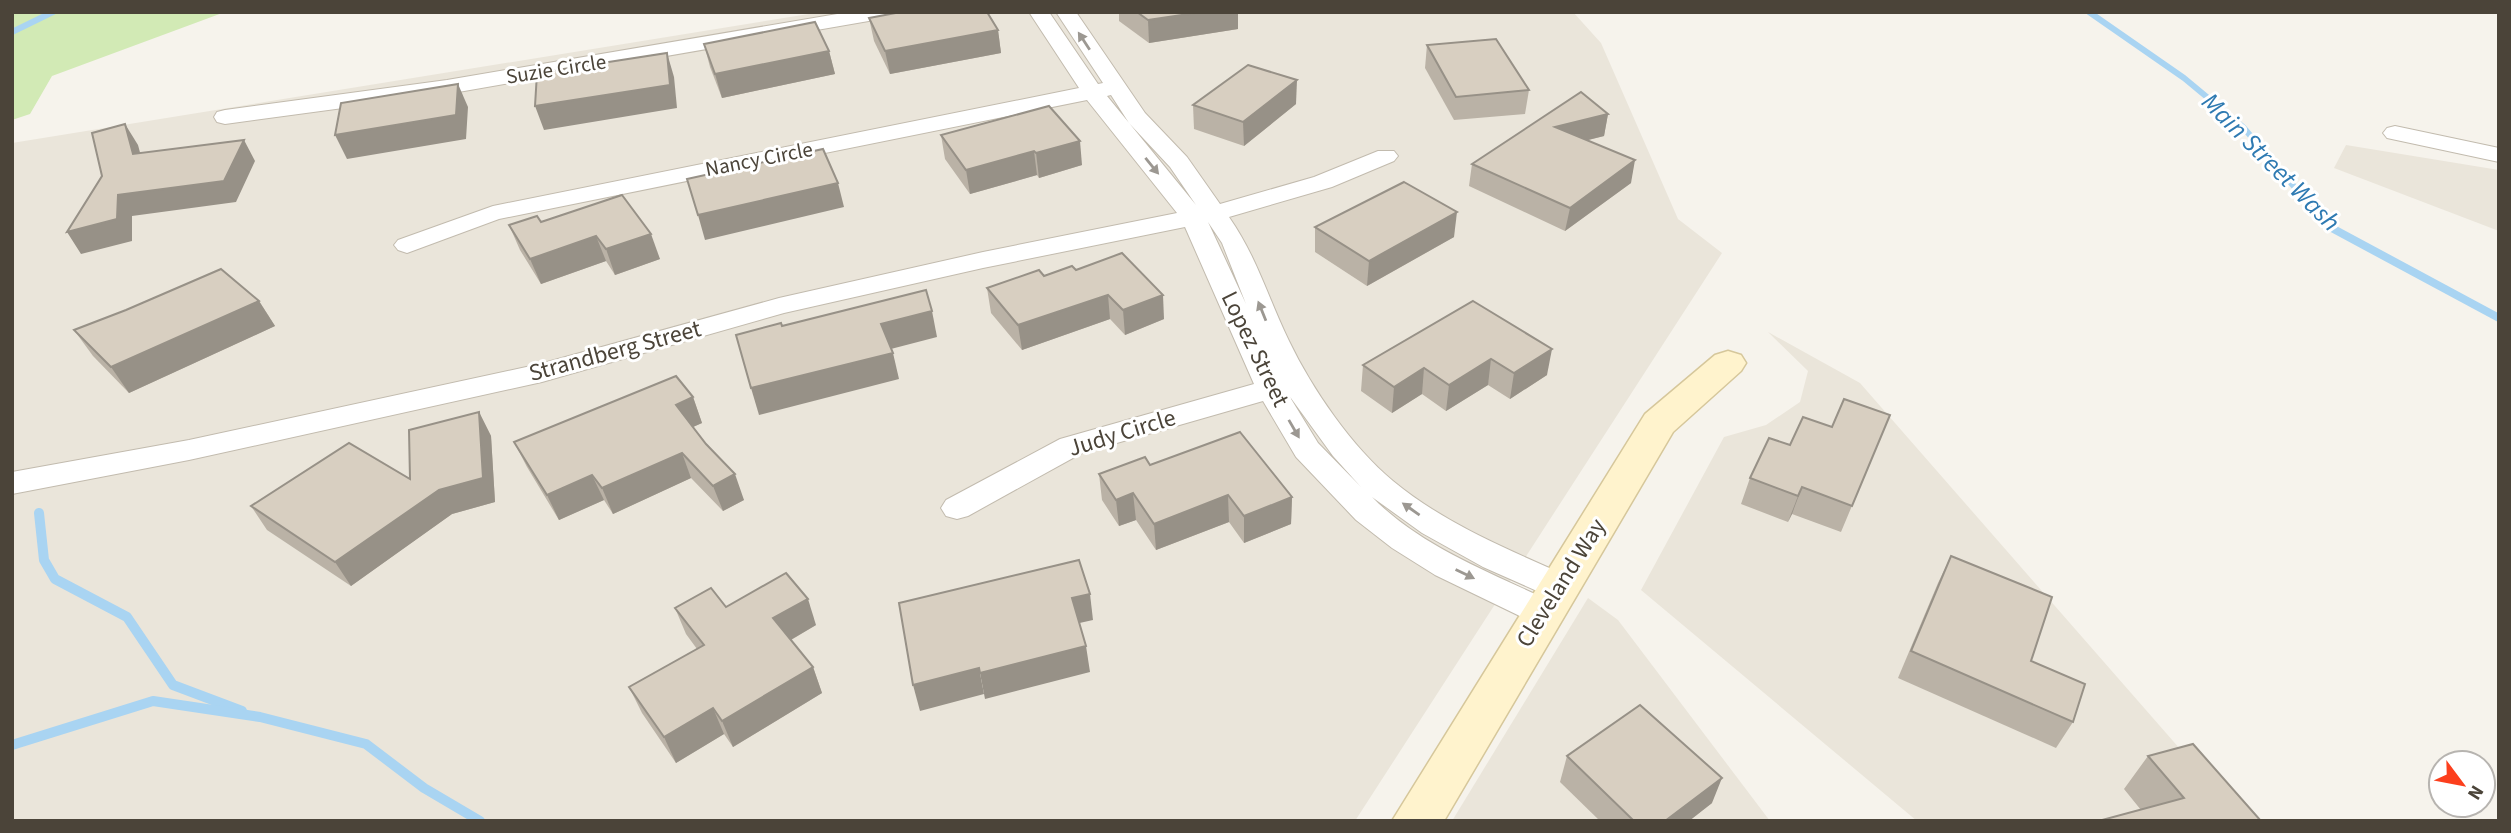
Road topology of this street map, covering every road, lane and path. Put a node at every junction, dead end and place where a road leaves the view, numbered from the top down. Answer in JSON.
{"nodes":[{"id":1,"x":886,"y":12,"type":"edge"},
{"id":2,"x":1039,"y":12,"type":"edge"},
{"id":3,"x":1066,"y":12,"type":"edge"},
{"id":4,"x":1104,"y":90,"type":"junction"},
{"id":5,"x":225,"y":117,"type":"dead end"},
{"id":6,"x":2395,"y":133,"type":"dead end"},
{"id":7,"x":2499,"y":155,"type":"edge"},
{"id":8,"x":1386,"y":156,"type":"dead end"},
{"id":9,"x":1204,"y":215,"type":"junction"},
{"id":10,"x":407,"y":246,"type":"dead end"},
{"id":11,"x":1728,"y":363,"type":"dead end"},
{"id":12,"x":1284,"y":386,"type":"junction"},
{"id":13,"x":12,"y":483,"type":"edge"},
{"id":14,"x":957,"y":508,"type":"dead end"},
{"id":15,"x":1550,"y":599,"type":"junction"},
{"id":16,"x":1417,"y":821,"type":"edge"}],
"edges":[{"from":1,"to":5,"type":"street","name":"Suzie Circle"},
{"from":2,"to":4,"type":"street","name":"Lopez Street"},
{"from":4,"to":3,"type":"street","name":"Lopez Street","one_way":true},
{"from":4,"to":9,"type":"street","name":"Lopez Street"},
{"from":4,"to":10,"type":"street","name":"Nancy Circle"},
{"from":6,"to":7,"type":"street"},
{"from":8,"to":9,"type":"street","name":"Strandberg Street"},
{"from":9,"to":12,"type":"street","name":"Lopez Street"},
{"from":9,"to":13,"type":"street","name":"Strandberg Street"},
{"from":11,"to":15,"type":"street","name":"Cleveland Way"},
{"from":12,"to":14,"type":"street","name":"Judy Circle"},
{"from":12,"to":15,"type":"street","name":"Lopez Street"},
{"from":15,"to":16,"type":"street","name":"Cleveland Way"}]}
